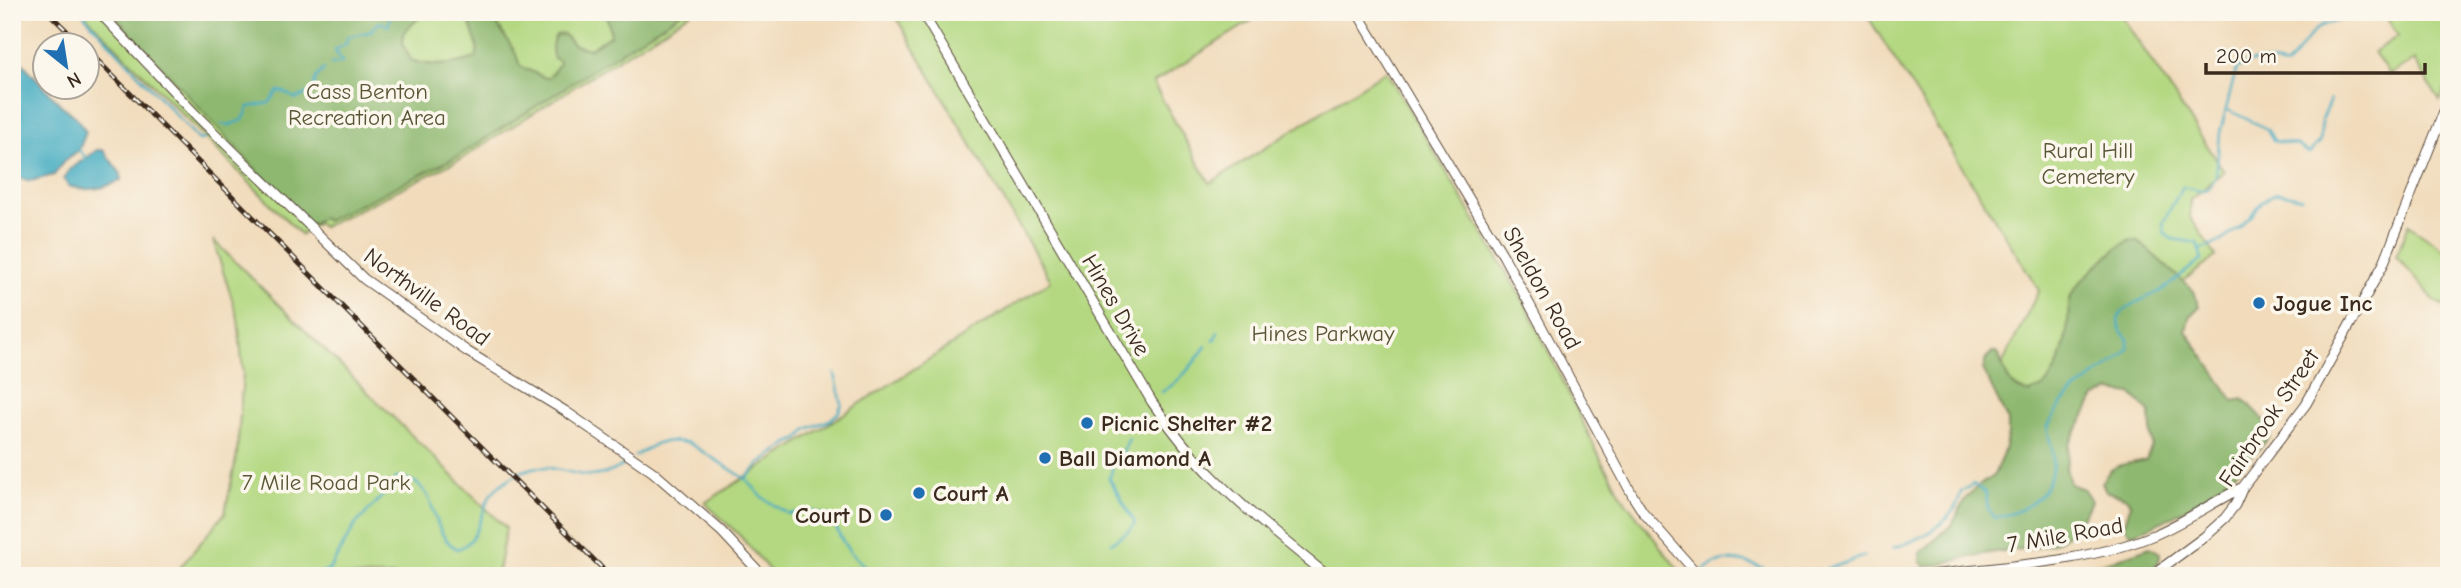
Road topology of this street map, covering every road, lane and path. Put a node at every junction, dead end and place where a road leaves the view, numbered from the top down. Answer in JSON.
{"nodes":[{"id":1,"x":99,"y":12,"type":"edge"},
{"id":2,"x":922,"y":12,"type":"edge"},
{"id":3,"x":1357,"y":12,"type":"edge"},
{"id":4,"x":2449,"y":99,"type":"edge"},
{"id":5,"x":2243,"y":487,"type":"junction"},
{"id":6,"x":1698,"y":574,"type":"edge"},
{"id":7,"x":763,"y":576,"type":"edge"},
{"id":8,"x":1328,"y":576,"type":"edge"},
{"id":9,"x":1922,"y":576,"type":"edge"},
{"id":10,"x":2151,"y":576,"type":"edge"}],
"edges":[{"from":1,"to":7,"type":"street","name":"Northville Road"},
{"from":2,"to":8,"type":"street","name":"Hines Drive"},
{"from":3,"to":6,"type":"street","name":"Sheldon Road"},
{"from":4,"to":5,"type":"street","name":"Fairbrook Street"},
{"from":5,"to":9,"type":"street","name":"7 Mile Road"},
{"from":5,"to":10,"type":"street","name":"Fairbrook Street"}]}
